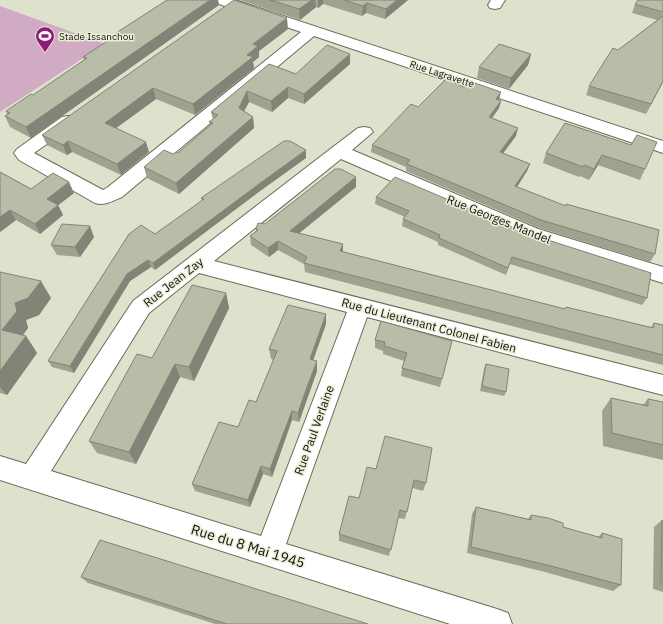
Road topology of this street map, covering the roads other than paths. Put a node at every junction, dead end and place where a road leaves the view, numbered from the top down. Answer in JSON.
{"nodes":[{"id":1,"x":225,"y":6,"type":"edge"},
{"id":2,"x":311,"y":31,"type":"junction"},
{"id":3,"x":80,"y":112,"type":"edge"},
{"id":4,"x":364,"y":132,"type":"dead end"},
{"id":5,"x":663,"y":147,"type":"edge"},
{"id":6,"x":339,"y":151,"type":"junction"},
{"id":7,"x":195,"y":264,"type":"junction"},
{"id":8,"x":663,"y":275,"type":"edge"},
{"id":9,"x":360,"y":307,"type":"junction"},
{"id":10,"x":663,"y":386,"type":"edge"},
{"id":11,"x":0,"y":468,"type":"edge"},
{"id":12,"x":32,"y":478,"type":"junction"},
{"id":13,"x":269,"y":552,"type":"junction"},
{"id":14,"x":497,"y":624,"type":"edge"}],
"edges":[{"from":1,"to":2,"type":"street","name":"Rue Lagravette"},
{"from":2,"to":3,"type":"street"},
{"from":2,"to":5,"type":"street","name":"Rue Lagravette"},
{"from":4,"to":6,"type":"street","name":"Rue Jean Zay"},
{"from":6,"to":7,"type":"street","name":"Rue Jean Zay"},
{"from":6,"to":8,"type":"street","name":"Rue Georges Mandel"},
{"from":7,"to":9,"type":"street","name":"Rue du Lieutenant Colonel Fabien"},
{"from":7,"to":12,"type":"street","name":"Rue Jean Zay"},
{"from":9,"to":10,"type":"street","name":"Rue du Lieutenant Colonel Fabien"},
{"from":9,"to":13,"type":"street","name":"Rue Paul Verlaine"},
{"from":11,"to":12,"type":"street","name":"Rue du 8 Mai 1945"},
{"from":12,"to":13,"type":"street","name":"Rue du 8 Mai 1945"},
{"from":13,"to":14,"type":"street","name":"Rue du 8 Mai 1945"}]}
